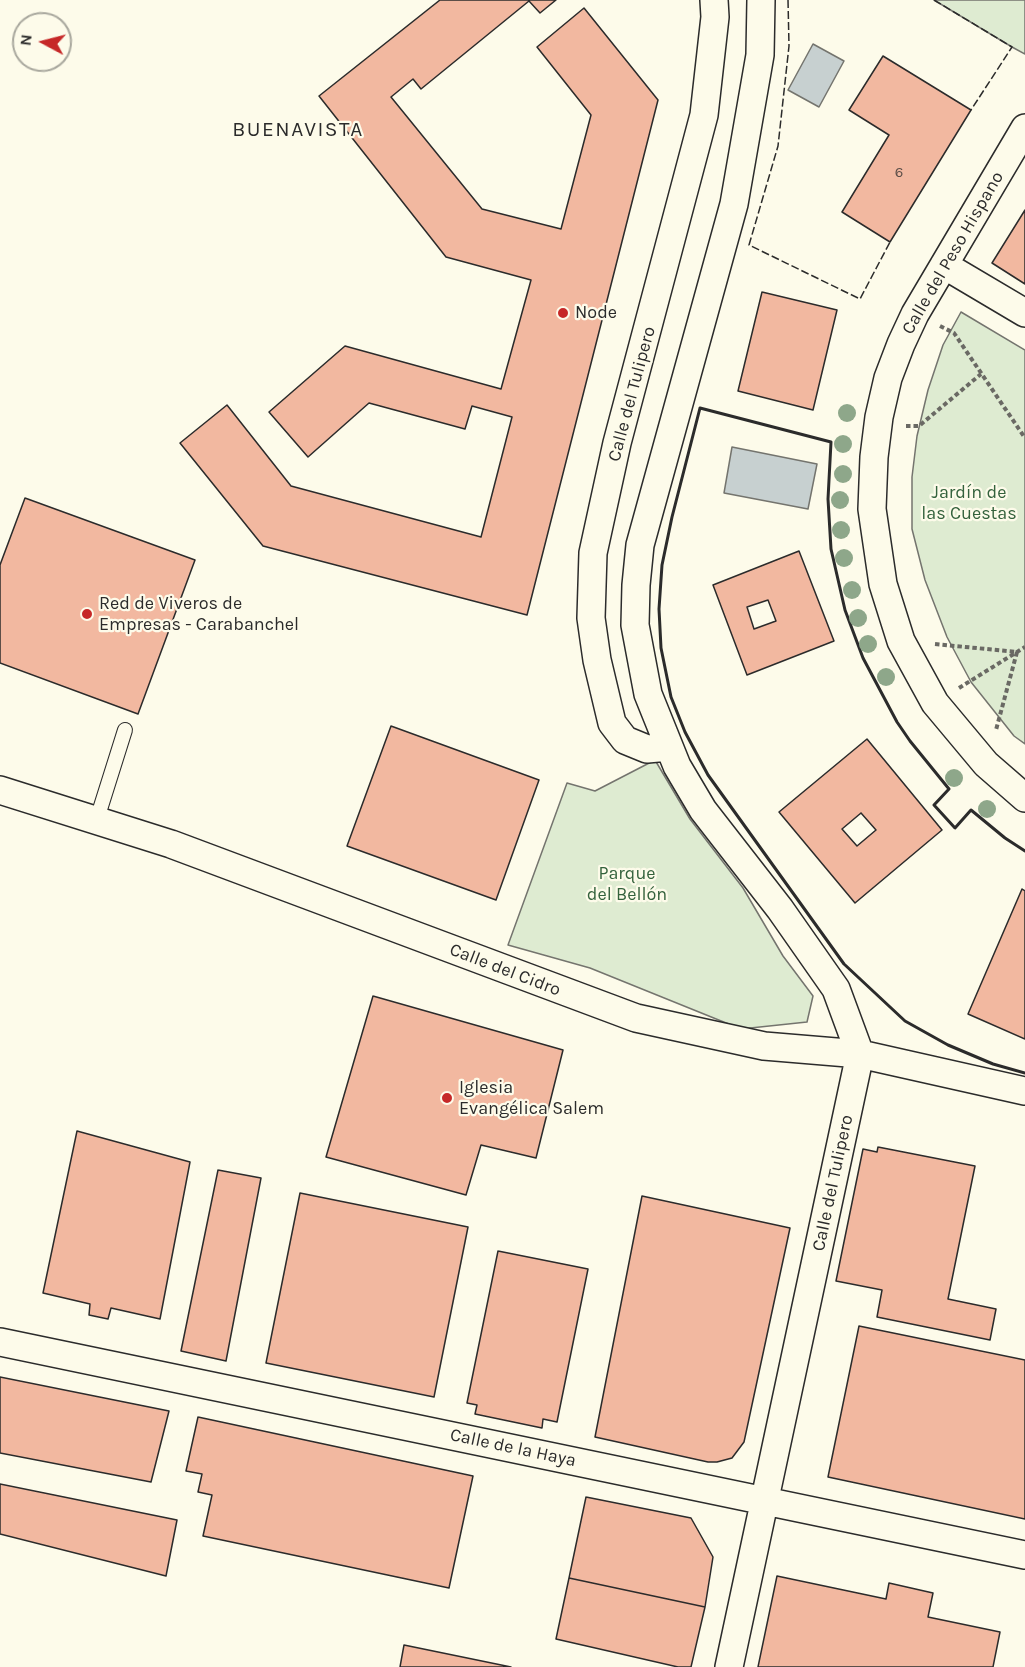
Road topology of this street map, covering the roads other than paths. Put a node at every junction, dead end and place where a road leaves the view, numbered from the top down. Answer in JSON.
{"nodes":[{"id":1,"x":714,"y":0,"type":"edge"},
{"id":2,"x":761,"y":0,"type":"edge"},
{"id":3,"x":1025,"y":128,"type":"edge"},
{"id":4,"x":944,"y":265,"type":"junction"},
{"id":5,"x":1025,"y":313,"type":"edge"},
{"id":6,"x":125,"y":730,"type":"dead end"},
{"id":7,"x":669,"y":747,"type":"junction"},
{"id":8,"x":0,"y":790,"type":"edge"},
{"id":9,"x":1025,"y":798,"type":"edge"},
{"id":10,"x":97,"y":819,"type":"junction"},
{"id":11,"x":860,"y":1054,"type":"junction"},
{"id":12,"x":1025,"y":1091,"type":"edge"},
{"id":13,"x":0,"y":1342,"type":"edge"},
{"id":14,"x":765,"y":1500,"type":"junction"},
{"id":15,"x":1025,"y":1555,"type":"edge"},
{"id":16,"x":729,"y":1667,"type":"edge"}],
"edges":[{"from":1,"to":7,"type":"street","name":"Calle del Tulipero"},
{"from":2,"to":7,"type":"street"},
{"from":3,"to":4,"type":"street","name":"Calle del Peso Hispano"},
{"from":4,"to":5,"type":"street"},
{"from":4,"to":9,"type":"street","name":"Calle del Peso Hispano"},
{"from":6,"to":10,"type":"lane"},
{"from":7,"to":11,"type":"street"},
{"from":8,"to":10,"type":"street","name":"Calle del Cidro"},
{"from":10,"to":11,"type":"street","name":"Calle del Cidro"},
{"from":11,"to":12,"type":"street","name":"Calle del Cidro"},
{"from":11,"to":14,"type":"street","name":"Calle del Tulipero"},
{"from":13,"to":14,"type":"street","name":"Calle de la Haya"},
{"from":14,"to":15,"type":"street","name":"Calle de la Haya"},
{"from":14,"to":16,"type":"street","name":"Calle del Tulipero"}]}
